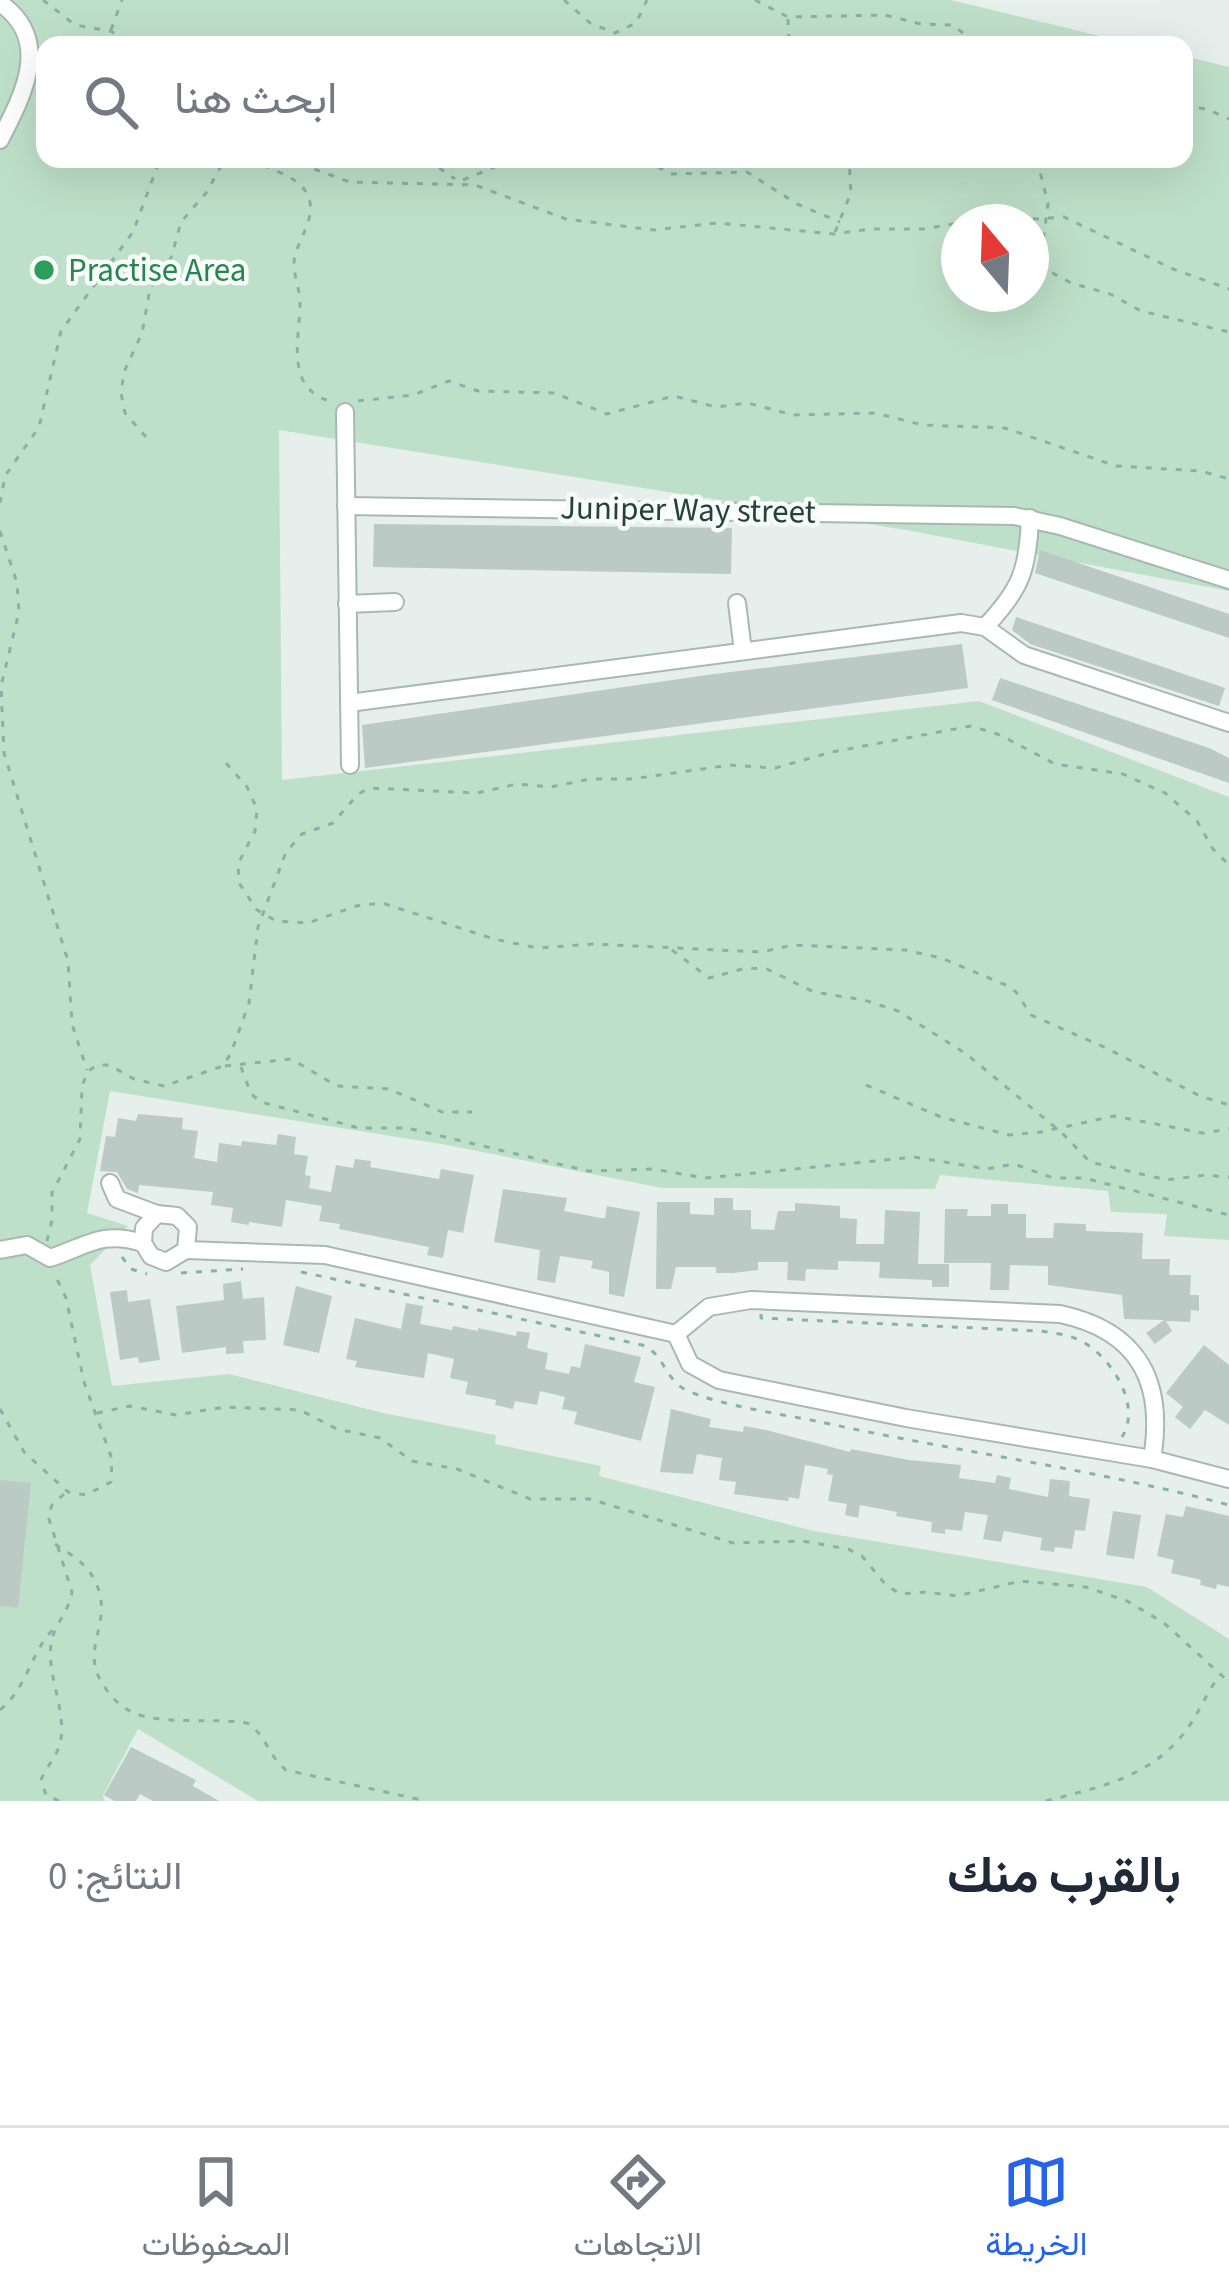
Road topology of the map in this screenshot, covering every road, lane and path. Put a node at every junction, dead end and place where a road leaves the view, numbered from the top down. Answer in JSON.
{"nodes":[{"id":1,"x":43,"y":0,"type":"edge"},
{"id":2,"x":122,"y":0,"type":"edge"},
{"id":3,"x":564,"y":0,"type":"edge"},
{"id":4,"x":647,"y":0,"type":"edge"},
{"id":5,"x":755,"y":0,"type":"edge"},
{"id":6,"x":0,"y":3,"type":"edge"},
{"id":7,"x":788,"y":17,"type":"junction"},
{"id":8,"x":110,"y":31,"type":"junction"},
{"id":9,"x":120,"y":36,"type":"edge"},
{"id":10,"x":789,"y":36,"type":"edge"},
{"id":11,"x":969,"y":36,"type":"edge"},
{"id":12,"x":1193,"y":107,"type":"edge"},
{"id":13,"x":1229,"y":119,"type":"edge"},
{"id":14,"x":0,"y":140,"type":"edge"},
{"id":15,"x":158,"y":168,"type":"edge"},
{"id":16,"x":220,"y":168,"type":"edge"},
{"id":17,"x":268,"y":168,"type":"edge"},
{"id":18,"x":291,"y":168,"type":"edge"},
{"id":19,"x":308,"y":168,"type":"edge"},
{"id":20,"x":439,"y":168,"type":"edge"},
{"id":21,"x":492,"y":168,"type":"edge"},
{"id":22,"x":660,"y":168,"type":"edge"},
{"id":23,"x":850,"y":168,"type":"edge"},
{"id":24,"x":1038,"y":168,"type":"edge"},
{"id":25,"x":287,"y":177,"type":"junction"},
{"id":26,"x":458,"y":182,"type":"junction"},
{"id":27,"x":1048,"y":204,"type":"edge"},
{"id":28,"x":1049,"y":217,"type":"edge"},
{"id":29,"x":840,"y":223,"type":"junction"},
{"id":30,"x":941,"y":226,"type":"edge"},
{"id":31,"x":834,"y":234,"type":"junction"},
{"id":32,"x":1049,"y":270,"type":"edge"},
{"id":33,"x":1229,"y":289,"type":"edge"},
{"id":34,"x":1229,"y":332,"type":"edge"},
{"id":35,"x":341,"y":405,"type":"junction"},
{"id":36,"x":146,"y":437,"type":"dead end"},
{"id":37,"x":1229,"y":479,"type":"edge"},
{"id":38,"x":0,"y":503,"type":"edge"},
{"id":39,"x":346,"y":506,"type":"junction"},
{"id":40,"x":1030,"y":518,"type":"junction"},
{"id":41,"x":0,"y":531,"type":"edge"},
{"id":42,"x":1229,"y":580,"type":"edge"},
{"id":43,"x":395,"y":602,"type":"dead end"},
{"id":44,"x":737,"y":603,"type":"dead end"},
{"id":45,"x":347,"y":604,"type":"junction"},
{"id":46,"x":985,"y":626,"type":"junction"},
{"id":47,"x":743,"y":651,"type":"junction"},
{"id":48,"x":349,"y":703,"type":"junction"},
{"id":49,"x":1229,"y":723,"type":"edge"},
{"id":50,"x":226,"y":763,"type":"dead end"},
{"id":51,"x":350,"y":765,"type":"dead end"},
{"id":52,"x":1229,"y":865,"type":"edge"},
{"id":53,"x":262,"y":914,"type":"junction"},
{"id":54,"x":671,"y":949,"type":"junction"},
{"id":55,"x":223,"y":1066,"type":"junction"},
{"id":56,"x":241,"y":1067,"type":"junction"},
{"id":57,"x":88,"y":1072,"type":"junction"},
{"id":58,"x":866,"y":1085,"type":"dead end"},
{"id":59,"x":1229,"y":1105,"type":"edge"},
{"id":60,"x":472,"y":1112,"type":"dead end"},
{"id":61,"x":1057,"y":1129,"type":"junction"},
{"id":62,"x":1229,"y":1129,"type":"edge"},
{"id":63,"x":1229,"y":1177,"type":"edge"},
{"id":64,"x":110,"y":1183,"type":"dead end"},
{"id":65,"x":158,"y":1214,"type":"junction"},
{"id":66,"x":1229,"y":1215,"type":"edge"},
{"id":67,"x":118,"y":1238,"type":"junction"},
{"id":68,"x":142,"y":1243,"type":"junction"},
{"id":69,"x":0,"y":1250,"type":"edge"},
{"id":70,"x":187,"y":1250,"type":"junction"},
{"id":71,"x":42,"y":1256,"type":"junction"},
{"id":72,"x":251,"y":1268,"type":"dead end"},
{"id":73,"x":295,"y":1270,"type":"dead end"},
{"id":74,"x":161,"y":1273,"type":"dead end"},
{"id":75,"x":178,"y":1273,"type":"dead end"},
{"id":76,"x":762,"y":1300,"type":"junction"},
{"id":77,"x":676,"y":1334,"type":"junction"},
{"id":78,"x":0,"y":1408,"type":"edge"},
{"id":79,"x":95,"y":1413,"type":"junction"},
{"id":80,"x":1110,"y":1442,"type":"dead end"},
{"id":81,"x":1152,"y":1459,"type":"junction"},
{"id":82,"x":1229,"y":1479,"type":"edge"},
{"id":83,"x":68,"y":1492,"type":"junction"},
{"id":84,"x":1229,"y":1505,"type":"edge"},
{"id":85,"x":56,"y":1544,"type":"junction"},
{"id":86,"x":56,"y":1625,"type":"junction"},
{"id":87,"x":1221,"y":1674,"type":"junction"},
{"id":88,"x":1229,"y":1682,"type":"edge"},
{"id":89,"x":0,"y":1710,"type":"edge"},
{"id":90,"x":59,"y":1801,"type":"edge"},
{"id":91,"x":426,"y":1801,"type":"edge"},
{"id":92,"x":1046,"y":1801,"type":"edge"}],
"edges":[{"from":1,"to":8,"type":"path"},
{"from":2,"to":8,"type":"path"},
{"from":3,"to":4,"type":"path"},
{"from":5,"to":7,"type":"path"},
{"from":6,"to":14,"type":"street"},
{"from":7,"to":10,"type":"path"},
{"from":7,"to":11,"type":"path"},
{"from":8,"to":9,"type":"path"},
{"from":12,"to":13,"type":"path"},
{"from":15,"to":38,"type":"path"},
{"from":16,"to":36,"type":"path"},
{"from":17,"to":25,"type":"path"},
{"from":18,"to":25,"type":"path"},
{"from":19,"to":26,"type":"path"},
{"from":20,"to":26,"type":"path"},
{"from":21,"to":26,"type":"path"},
{"from":22,"to":29,"type":"path"},
{"from":23,"to":29,"type":"path"},
{"from":24,"to":27,"type":"path"},
{"from":25,"to":35,"type":"path"},
{"from":26,"to":31,"type":"path"},
{"from":28,"to":33,"type":"path"},
{"from":29,"to":31,"type":"path"},
{"from":30,"to":31,"type":"path"},
{"from":32,"to":34,"type":"path"},
{"from":35,"to":37,"type":"path"},
{"from":35,"to":39,"type":"street"},
{"from":39,"to":40,"type":"street","name":"Juniper Way street"},
{"from":39,"to":45,"type":"street"},
{"from":40,"to":42,"type":"street","name":"Juniper Way street"},
{"from":40,"to":46,"type":"street"},
{"from":41,"to":57,"type":"path"},
{"from":43,"to":45,"type":"street"},
{"from":44,"to":47,"type":"street"},
{"from":45,"to":48,"type":"street"},
{"from":46,"to":47,"type":"street"},
{"from":46,"to":49,"type":"street"},
{"from":47,"to":48,"type":"street"},
{"from":48,"to":51,"type":"street"},
{"from":50,"to":53,"type":"path"},
{"from":52,"to":53,"type":"path"},
{"from":53,"to":54,"type":"path"},
{"from":53,"to":55,"type":"path"},
{"from":54,"to":59,"type":"path"},
{"from":54,"to":61,"type":"path"},
{"from":55,"to":56,"type":"path"},
{"from":55,"to":57,"type":"path"},
{"from":56,"to":60,"type":"path"},
{"from":56,"to":66,"type":"path"},
{"from":57,"to":71,"type":"path"},
{"from":58,"to":61,"type":"path"},
{"from":61,"to":62,"type":"path"},
{"from":61,"to":63,"type":"path"},
{"from":64,"to":65,"type":"street"},
{"from":65,"to":68,"type":"street"},
{"from":65,"to":70,"type":"street"},
{"from":67,"to":68,"type":"street"},
{"from":67,"to":71,"type":"street"},
{"from":67,"to":74,"type":"path"},
{"from":68,"to":70,"type":"street"},
{"from":69,"to":71,"type":"street"},
{"from":70,"to":77,"type":"street"},
{"from":71,"to":79,"type":"path"},
{"from":72,"to":75,"type":"path"},
{"from":73,"to":84,"type":"path"},
{"from":76,"to":77,"type":"street"},
{"from":76,"to":80,"type":"path"},
{"from":76,"to":81,"type":"street"},
{"from":77,"to":81,"type":"street"},
{"from":78,"to":83,"type":"path"},
{"from":79,"to":83,"type":"path"},
{"from":79,"to":87,"type":"path"},
{"from":81,"to":82,"type":"street"},
{"from":83,"to":85,"type":"path"},
{"from":85,"to":86,"type":"path"},
{"from":85,"to":91,"type":"path"},
{"from":86,"to":89,"type":"path"},
{"from":86,"to":90,"type":"path"},
{"from":87,"to":88,"type":"path"},
{"from":87,"to":92,"type":"path"}]}
